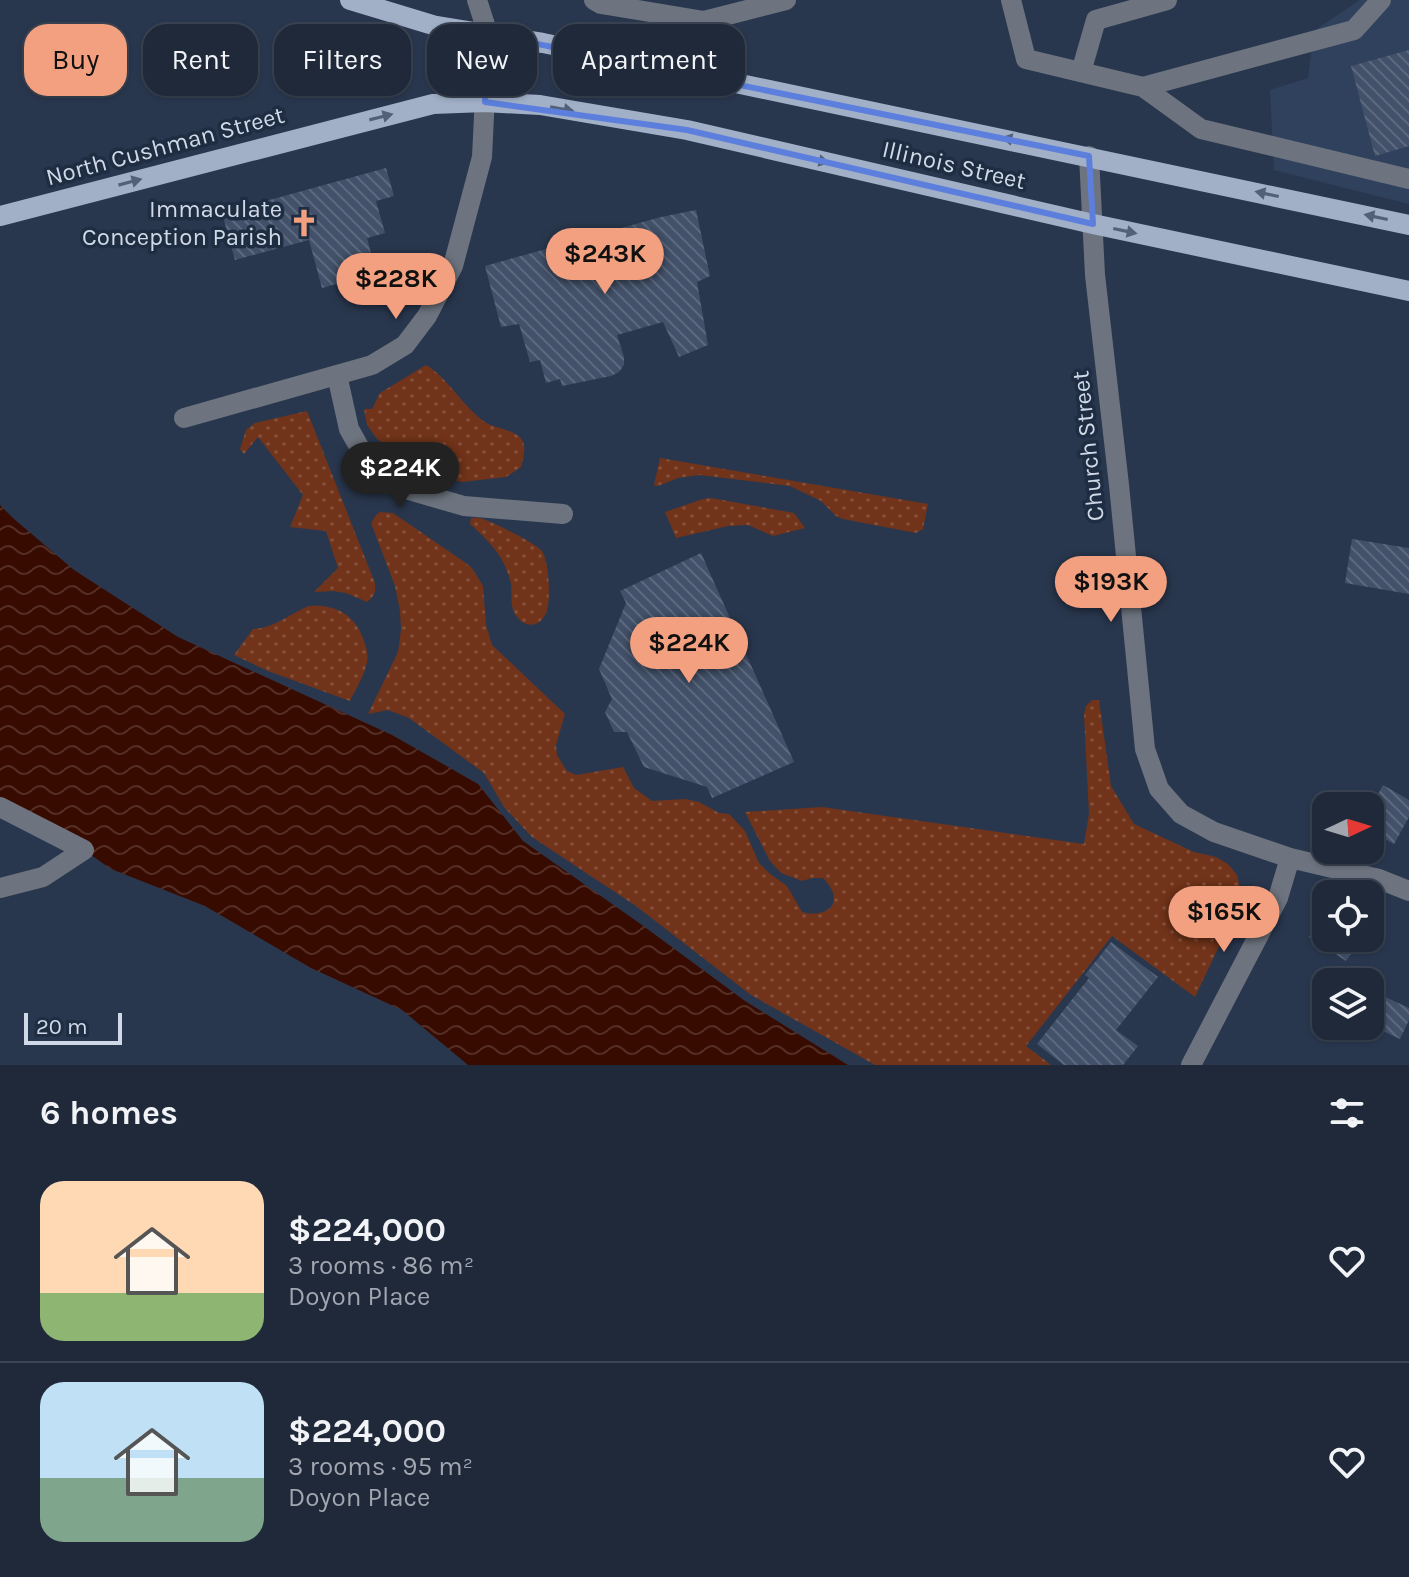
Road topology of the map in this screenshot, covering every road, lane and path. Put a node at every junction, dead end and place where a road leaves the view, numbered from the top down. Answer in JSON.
{"nodes":[{"id":1,"x":350,"y":0,"type":"edge"},
{"id":2,"x":477,"y":0,"type":"edge"},
{"id":3,"x":594,"y":0,"type":"edge"},
{"id":4,"x":786,"y":0,"type":"edge"},
{"id":5,"x":1011,"y":0,"type":"edge"},
{"id":6,"x":1167,"y":0,"type":"edge"},
{"id":7,"x":1381,"y":0,"type":"edge"},
{"id":8,"x":704,"y":21,"type":"junction"},
{"id":9,"x":429,"y":24,"type":"edge"},
{"id":10,"x":485,"y":24,"type":"edge"},
{"id":11,"x":703,"y":24,"type":"edge"},
{"id":12,"x":1081,"y":72,"type":"junction"},
{"id":13,"x":745,"y":85,"type":"edge"},
{"id":14,"x":1143,"y":87,"type":"junction"},
{"id":15,"x":485,"y":96,"type":"edge"},
{"id":16,"x":485,"y":102,"type":"junction"},
{"id":17,"x":1089,"y":156,"type":"junction"},
{"id":18,"x":1409,"y":179,"type":"edge"},
{"id":19,"x":0,"y":216,"type":"edge"},
{"id":20,"x":1093,"y":224,"type":"junction"},
{"id":21,"x":1409,"y":225,"type":"edge"},
{"id":22,"x":1409,"y":291,"type":"edge"},
{"id":23,"x":337,"y":375,"type":"junction"},
{"id":24,"x":184,"y":418,"type":"dead end"},
{"id":25,"x":563,"y":514,"type":"dead end"},
{"id":26,"x":0,"y":807,"type":"edge"},
{"id":27,"x":1290,"y":858,"type":"junction"},
{"id":28,"x":0,"y":888,"type":"edge"},
{"id":29,"x":1409,"y":891,"type":"edge"},
{"id":30,"x":1191,"y":1065,"type":"edge"}],
"edges":[{"from":1,"to":9,"type":"main road","name":"Illinois Street"},
{"from":2,"to":10,"type":"street"},
{"from":3,"to":8,"type":"street"},
{"from":4,"to":8,"type":"street"},
{"from":5,"to":12,"type":"street"},
{"from":6,"to":12,"type":"street"},
{"from":7,"to":14,"type":"street"},
{"from":8,"to":11,"type":"street"},
{"from":12,"to":14,"type":"street"},
{"from":17,"to":13,"type":"main road","name":"Illinois Street","one_way":true},
{"from":14,"to":18,"type":"street"},
{"from":15,"to":16,"type":"street"},
{"from":19,"to":16,"type":"main road","name":"North Cushman Street","one_way":true},
{"from":16,"to":20,"type":"main road","name":"Illinois Street","one_way":true},
{"from":16,"to":23,"type":"street"},
{"from":17,"to":20,"type":"street","name":"Church Street"},
{"from":21,"to":17,"type":"main road","name":"Illinois Street","one_way":true},
{"from":20,"to":22,"type":"main road","name":"Illinois Street","one_way":true},
{"from":20,"to":27,"type":"street","name":"Church Street"},
{"from":23,"to":24,"type":"street"},
{"from":23,"to":25,"type":"street"},
{"from":26,"to":28,"type":"street"},
{"from":27,"to":29,"type":"street","name":"Church Street"},
{"from":27,"to":30,"type":"street"}]}
